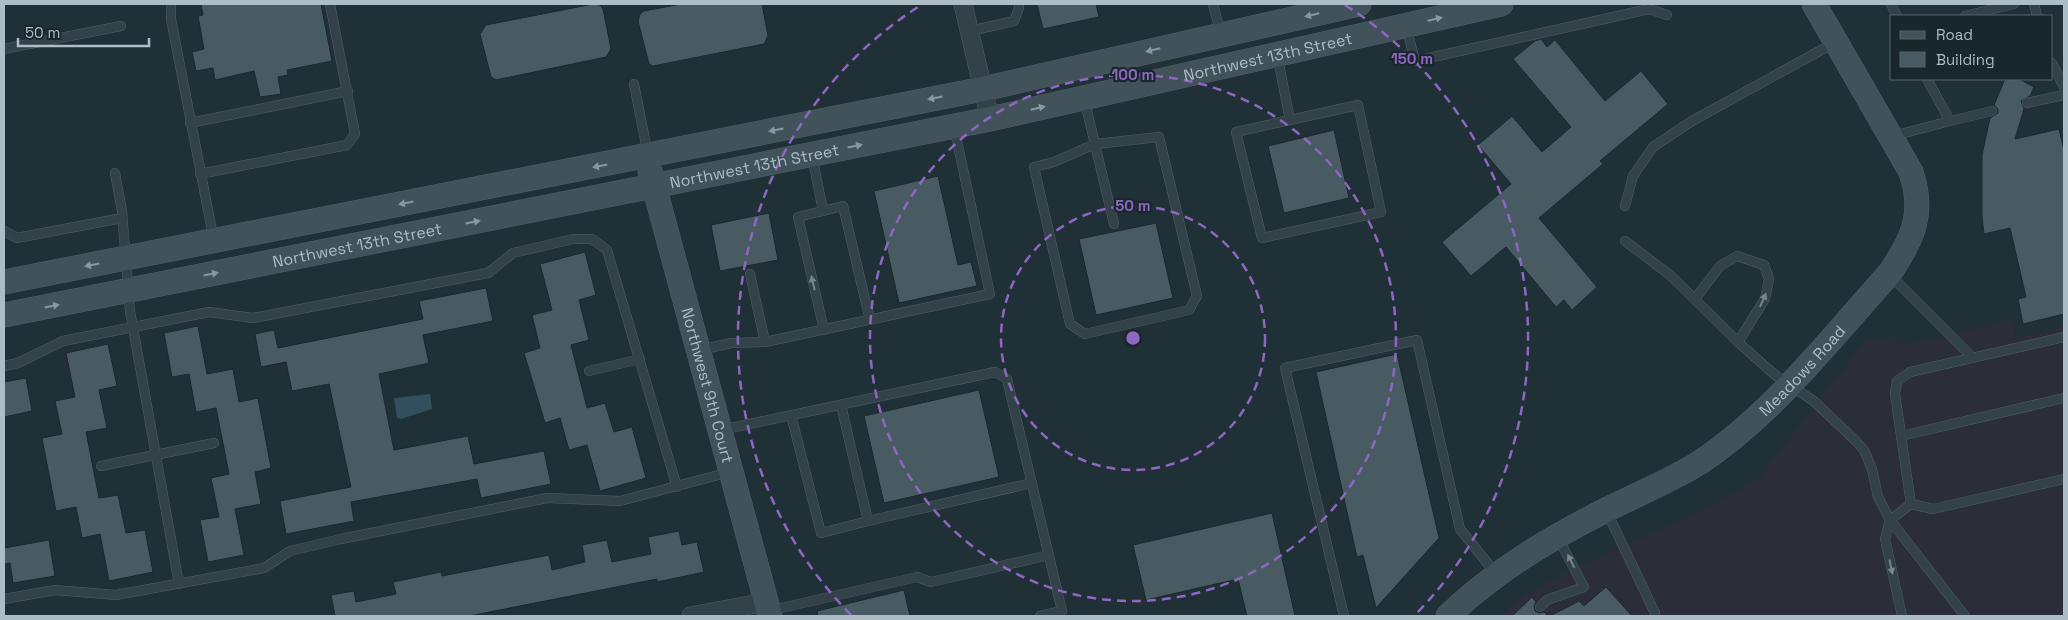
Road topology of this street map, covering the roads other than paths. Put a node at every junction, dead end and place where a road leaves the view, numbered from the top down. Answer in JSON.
{"nodes":[{"id":1,"x":171,"y":4,"type":"edge"},
{"id":2,"x":330,"y":4,"type":"edge"},
{"id":3,"x":963,"y":4,"type":"edge"},
{"id":4,"x":1018,"y":4,"type":"edge"},
{"id":5,"x":1213,"y":4,"type":"edge"},
{"id":6,"x":1359,"y":4,"type":"edge"},
{"id":7,"x":1501,"y":4,"type":"edge"},
{"id":8,"x":1814,"y":4,"type":"edge"},
{"id":9,"x":2014,"y":4,"type":"edge"},
{"id":10,"x":1969,"y":15,"type":"edge"},
{"id":11,"x":1667,"y":16,"type":"dead end"},
{"id":12,"x":1406,"y":25,"type":"junction"},
{"id":13,"x":121,"y":26,"type":"dead end"},
{"id":14,"x":970,"y":31,"type":"junction"},
{"id":15,"x":1220,"y":35,"type":"junction"},
{"id":16,"x":1834,"y":43,"type":"junction"},
{"id":17,"x":4,"y":49,"type":"edge"},
{"id":18,"x":1277,"y":54,"type":"junction"},
{"id":19,"x":2053,"y":65,"type":"edge"},
{"id":20,"x":1928,"y":80,"type":"edge"},
{"id":21,"x":634,"y":84,"type":"dead end"},
{"id":22,"x":2064,"y":87,"type":"edge"},
{"id":23,"x":983,"y":89,"type":"junction"},
{"id":24,"x":348,"y":91,"type":"junction"},
{"id":25,"x":2064,"y":95,"type":"edge"},
{"id":26,"x":1084,"y":98,"type":"junction"},
{"id":27,"x":2027,"y":103,"type":"dead end"},
{"id":28,"x":1992,"y":111,"type":"dead end"},
{"id":29,"x":990,"y":119,"type":"junction"},
{"id":30,"x":1290,"y":120,"type":"junction"},
{"id":31,"x":1950,"y":121,"type":"junction"},
{"id":32,"x":190,"y":123,"type":"junction"},
{"id":33,"x":954,"y":126,"type":"junction"},
{"id":34,"x":1890,"y":136,"type":"junction"},
{"id":35,"x":1095,"y":144,"type":"junction"},
{"id":36,"x":812,"y":155,"type":"junction"},
{"id":37,"x":648,"y":156,"type":"junction"},
{"id":38,"x":116,"y":173,"type":"dead end"},
{"id":39,"x":200,"y":174,"type":"junction"},
{"id":40,"x":653,"y":187,"type":"junction"},
{"id":41,"x":1625,"y":206,"type":"dead end"},
{"id":42,"x":823,"y":211,"type":"junction"},
{"id":43,"x":122,"y":218,"type":"junction"},
{"id":44,"x":1114,"y":224,"type":"dead end"},
{"id":45,"x":4,"y":230,"type":"edge"},
{"id":46,"x":214,"y":241,"type":"junction"},
{"id":47,"x":1625,"y":241,"type":"dead end"},
{"id":48,"x":125,"y":259,"type":"junction"},
{"id":49,"x":750,"y":274,"type":"dead end"},
{"id":50,"x":1889,"y":274,"type":"junction"},
{"id":51,"x":4,"y":282,"type":"edge"},
{"id":52,"x":128,"y":291,"type":"junction"},
{"id":53,"x":1695,"y":299,"type":"junction"},
{"id":54,"x":4,"y":315,"type":"edge"},
{"id":55,"x":870,"y":320,"type":"junction"},
{"id":56,"x":133,"y":327,"type":"junction"},
{"id":57,"x":824,"y":330,"type":"junction"},
{"id":58,"x":2064,"y":337,"type":"edge"},
{"id":59,"x":765,"y":342,"type":"junction"},
{"id":60,"x":1738,"y":342,"type":"junction"},
{"id":61,"x":698,"y":351,"type":"junction"},
{"id":62,"x":1973,"y":358,"type":"junction"},
{"id":63,"x":640,"y":359,"type":"junction"},
{"id":64,"x":4,"y":366,"type":"edge"},
{"id":65,"x":589,"y":372,"type":"dead end"},
{"id":66,"x":1789,"y":384,"type":"junction"},
{"id":67,"x":2064,"y":398,"type":"edge"},
{"id":68,"x":841,"y":405,"type":"junction"},
{"id":69,"x":792,"y":416,"type":"junction"},
{"id":70,"x":719,"y":431,"type":"junction"},
{"id":71,"x":1901,"y":436,"type":"junction"},
{"id":72,"x":214,"y":443,"type":"dead end"},
{"id":73,"x":156,"y":456,"type":"junction"},
{"id":74,"x":101,"y":466,"type":"dead end"},
{"id":75,"x":730,"y":472,"type":"junction"},
{"id":76,"x":2064,"y":479,"type":"edge"},
{"id":77,"x":1032,"y":483,"type":"junction"},
{"id":78,"x":677,"y":487,"type":"junction"},
{"id":79,"x":1911,"y":504,"type":"junction"},
{"id":80,"x":1606,"y":510,"type":"junction"},
{"id":81,"x":868,"y":520,"type":"junction"},
{"id":82,"x":1890,"y":520,"type":"junction"},
{"id":83,"x":1557,"y":535,"type":"junction"},
{"id":84,"x":1049,"y":555,"type":"junction"},
{"id":85,"x":1497,"y":575,"type":"junction"},
{"id":86,"x":179,"y":584,"type":"junction"},
{"id":87,"x":4,"y":599,"type":"edge"},
{"id":88,"x":1540,"y":607,"type":"dead end"},
{"id":89,"x":768,"y":610,"type":"edge"},
{"id":90,"x":1655,"y":613,"type":"dead end"},
{"id":91,"x":1062,"y":614,"type":"edge"},
{"id":92,"x":691,"y":616,"type":"edge"},
{"id":93,"x":1040,"y":616,"type":"edge"},
{"id":94,"x":1344,"y":616,"type":"edge"},
{"id":95,"x":1449,"y":616,"type":"edge"},
{"id":96,"x":1902,"y":616,"type":"edge"},
{"id":97,"x":1965,"y":616,"type":"edge"}],
"edges":[{"from":1,"to":32,"type":"lane"},
{"from":2,"to":24,"type":"lane"},
{"from":3,"to":14,"type":"street"},
{"from":4,"to":14,"type":"lane"},
{"from":5,"to":15,"type":"lane"},
{"from":6,"to":15,"type":"street","name":"Northwest 13th Street","one_way":true},
{"from":12,"to":7,"type":"street","name":"Northwest 13th Street","one_way":true},
{"from":8,"to":16,"type":"street","name":"Meadows Road"},
{"from":9,"to":10,"type":"lane"},
{"from":11,"to":12,"type":"lane"},
{"from":12,"to":18,"type":"street","name":"Northwest 13th Street"},
{"from":13,"to":17,"type":"lane"},
{"from":14,"to":23,"type":"street"},
{"from":15,"to":23,"type":"street","name":"Northwest 13th Street","one_way":true},
{"from":16,"to":34,"type":"street","name":"Meadows Road"},
{"from":16,"to":41,"type":"lane"},
{"from":18,"to":26,"type":"street","name":"Northwest 13th Street"},
{"from":18,"to":30,"type":"lane"},
{"from":19,"to":22,"type":"lane"},
{"from":20,"to":31,"type":"lane"},
{"from":21,"to":37,"type":"lane"},
{"from":23,"to":29,"type":"street"},
{"from":23,"to":37,"type":"street","name":"Northwest 13th Street","one_way":true},
{"from":24,"to":32,"type":"lane"},
{"from":24,"to":39,"type":"lane"},
{"from":25,"to":27,"type":"lane"},
{"from":29,"to":26,"type":"street","name":"Northwest 13th Street","one_way":true},
{"from":26,"to":35,"type":"lane"},
{"from":28,"to":31,"type":"lane"},
{"from":29,"to":33,"type":"street","name":"Northwest 13th Street"},
{"from":30,"to":30,"type":"lane"},
{"from":31,"to":34,"type":"lane"},
{"from":32,"to":39,"type":"lane"},
{"from":36,"to":33,"type":"street","name":"Northwest 13th Street","one_way":true},
{"from":33,"to":55,"type":"lane"},
{"from":34,"to":50,"type":"street","name":"Meadows Road"},
{"from":35,"to":35,"type":"lane"},
{"from":35,"to":44,"type":"lane"},
{"from":36,"to":40,"type":"street","name":"Northwest 13th Street"},
{"from":36,"to":42,"type":"lane"},
{"from":37,"to":40,"type":"street","name":"Northwest 9th Court"},
{"from":37,"to":46,"type":"street","name":"Northwest 13th Street","one_way":true},
{"from":38,"to":43,"type":"lane"},
{"from":39,"to":46,"type":"lane"},
{"from":52,"to":40,"type":"street","name":"Northwest 13th Street","one_way":true},
{"from":40,"to":61,"type":"street","name":"Northwest 9th Court"},
{"from":42,"to":55,"type":"lane"},
{"from":57,"to":42,"type":"lane","one_way":true},
{"from":43,"to":45,"type":"lane"},
{"from":43,"to":48,"type":"lane"},
{"from":46,"to":48,"type":"street","name":"Northwest 13th Street"},
{"from":47,"to":53,"type":"lane"},
{"from":48,"to":51,"type":"street","name":"Northwest 13th Street","one_way":true},
{"from":48,"to":52,"type":"lane"},
{"from":49,"to":59,"type":"lane"},
{"from":50,"to":62,"type":"lane"},
{"from":50,"to":66,"type":"street","name":"Meadows Road"},
{"from":54,"to":52,"type":"street","name":"Northwest 13th Street","one_way":true},
{"from":52,"to":56,"type":"lane"},
{"from":53,"to":60,"type":"lane"},
{"from":60,"to":53,"type":"lane","one_way":true},
{"from":55,"to":57,"type":"lane"},
{"from":56,"to":63,"type":"lane"},
{"from":56,"to":64,"type":"lane"},
{"from":56,"to":73,"type":"lane"},
{"from":57,"to":59,"type":"lane"},
{"from":58,"to":62,"type":"lane"},
{"from":59,"to":61,"type":"lane"},
{"from":60,"to":66,"type":"lane"},
{"from":61,"to":70,"type":"street","name":"Northwest 9th Court"},
{"from":62,"to":71,"type":"lane"},
{"from":63,"to":65,"type":"lane"},
{"from":63,"to":78,"type":"lane"},
{"from":66,"to":80,"type":"street","name":"Meadows Road"},
{"from":66,"to":82,"type":"lane"},
{"from":67,"to":71,"type":"lane"},
{"from":68,"to":69,"type":"lane"},
{"from":68,"to":77,"type":"lane"},
{"from":68,"to":81,"type":"lane"},
{"from":69,"to":70,"type":"lane"},
{"from":69,"to":81,"type":"lane"},
{"from":70,"to":75,"type":"street","name":"Northwest 9th Court"},
{"from":71,"to":79,"type":"lane"},
{"from":72,"to":73,"type":"lane"},
{"from":73,"to":74,"type":"lane"},
{"from":73,"to":86,"type":"lane"},
{"from":75,"to":78,"type":"lane"},
{"from":75,"to":89,"type":"street","name":"Northwest 9th Court"},
{"from":76,"to":79,"type":"lane"},
{"from":77,"to":81,"type":"lane"},
{"from":77,"to":84,"type":"lane"},
{"from":78,"to":86,"type":"lane"},
{"from":79,"to":82,"type":"lane"},
{"from":80,"to":83,"type":"street","name":"Meadows Road"},
{"from":80,"to":90,"type":"lane"},
{"from":82,"to":96,"type":"lane","one_way":true},
{"from":82,"to":97,"type":"lane"},
{"from":83,"to":85,"type":"street","name":"Meadows Road"},
{"from":88,"to":83,"type":"lane","one_way":true},
{"from":84,"to":89,"type":"lane"},
{"from":84,"to":91,"type":"lane"},
{"from":85,"to":94,"type":"lane"},
{"from":85,"to":95,"type":"street","name":"Meadows Road"},
{"from":86,"to":87,"type":"lane"},
{"from":89,"to":92,"type":"street"},
{"from":91,"to":93,"type":"lane"}]}
